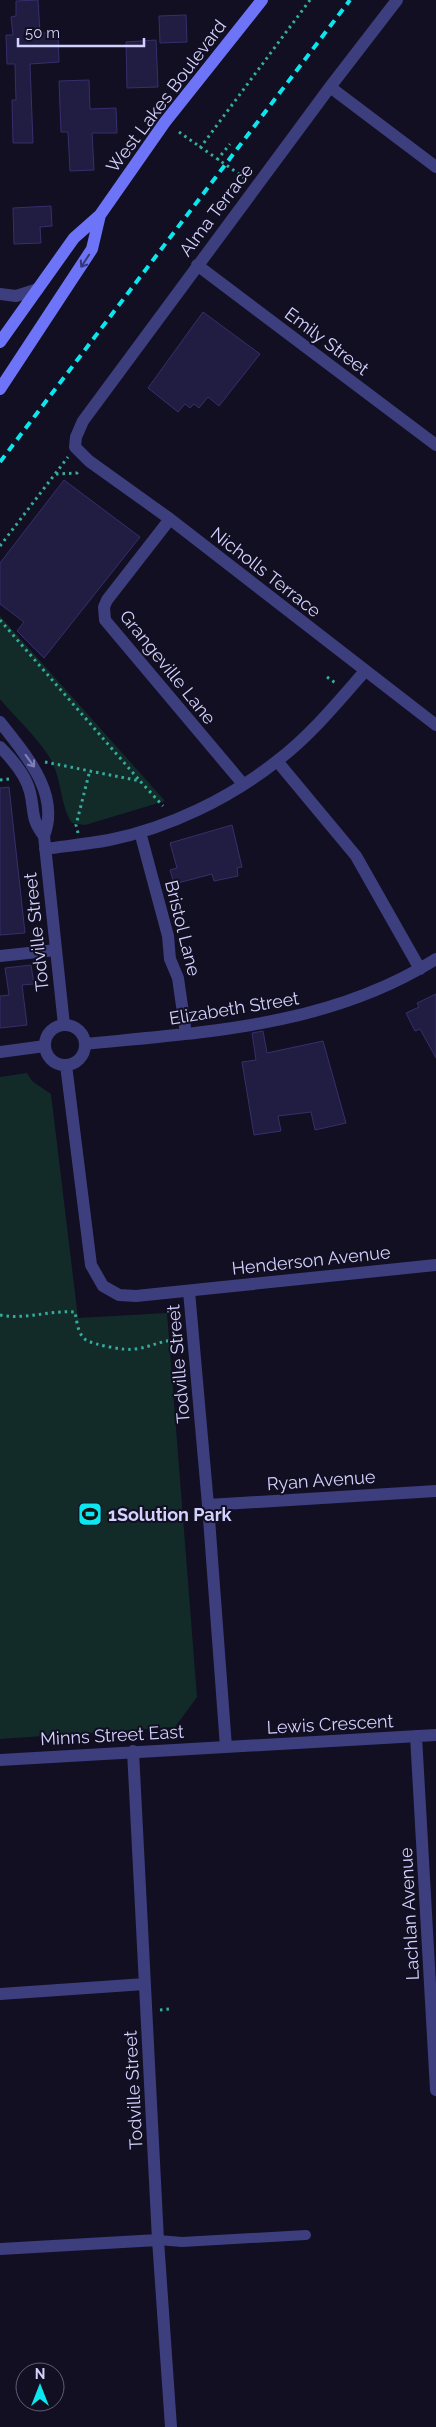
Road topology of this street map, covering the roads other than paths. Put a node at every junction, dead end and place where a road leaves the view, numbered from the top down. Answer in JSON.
{"nodes":[{"id":1,"x":262,"y":0,"type":"edge"},
{"id":2,"x":397,"y":0,"type":"edge"},
{"id":3,"x":330,"y":87,"type":"junction"},
{"id":4,"x":436,"y":168,"type":"edge"},
{"id":5,"x":100,"y":215,"type":"junction"},
{"id":6,"x":198,"y":265,"type":"junction"},
{"id":7,"x":38,"y":289,"type":"junction"},
{"id":8,"x":0,"y":294,"type":"edge"},
{"id":9,"x":0,"y":342,"type":"edge"},
{"id":10,"x":0,"y":389,"type":"edge"},
{"id":11,"x":436,"y":445,"type":"edge"},
{"id":12,"x":75,"y":447,"type":"joint"},
{"id":13,"x":170,"y":519,"type":"junction"},
{"id":14,"x":365,"y":671,"type":"junction"},
{"id":15,"x":0,"y":722,"type":"edge"},
{"id":16,"x":436,"y":725,"type":"edge"},
{"id":17,"x":0,"y":747,"type":"edge"},
{"id":18,"x":277,"y":761,"type":"junction"},
{"id":19,"x":243,"y":784,"type":"junction"},
{"id":20,"x":140,"y":832,"type":"junction"},
{"id":21,"x":45,"y":842,"type":"junction"},
{"id":22,"x":56,"y":950,"type":"junction"},
{"id":23,"x":0,"y":956,"type":"edge"},
{"id":24,"x":436,"y":959,"type":"edge"},
{"id":25,"x":420,"y":969,"type":"junction"},
{"id":26,"x":64,"y":1025,"type":"junction"},
{"id":27,"x":186,"y":1034,"type":"junction"},
{"id":28,"x":85,"y":1044,"type":"junction"},
{"id":29,"x":45,"y":1046,"type":"junction"},
{"id":30,"x":0,"y":1052,"type":"edge"},
{"id":31,"x":66,"y":1065,"type":"junction"},
{"id":32,"x":436,"y":1264,"type":"edge"},
{"id":33,"x":189,"y":1291,"type":"junction"},
{"id":34,"x":436,"y":1490,"type":"edge"},
{"id":35,"x":208,"y":1505,"type":"junction"},
{"id":36,"x":436,"y":1735,"type":"edge"},
{"id":37,"x":416,"y":1736,"type":"junction"},
{"id":38,"x":226,"y":1747,"type":"junction"},
{"id":39,"x":133,"y":1751,"type":"junction"},
{"id":40,"x":0,"y":1760,"type":"edge"},
{"id":41,"x":145,"y":1984,"type":"junction"},
{"id":42,"x":0,"y":1994,"type":"edge"},
{"id":43,"x":436,"y":2090,"type":"edge"},
{"id":44,"x":306,"y":2235,"type":"dead end"},
{"id":45,"x":158,"y":2240,"type":"junction"},
{"id":46,"x":0,"y":2249,"type":"edge"},
{"id":47,"x":171,"y":2427,"type":"edge"}],
"edges":[{"from":1,"to":5,"type":"main road","name":"West Lakes Boulevard"},
{"from":2,"to":3,"type":"street","name":"Alma Terrace"},
{"from":3,"to":4,"type":"street"},
{"from":3,"to":6,"type":"street","name":"Alma Terrace"},
{"from":5,"to":7,"type":"main road","name":"West Lakes Boulevard"},
{"from":5,"to":10,"type":"main road","name":"West Lakes Boulevard","one_way":true},
{"from":6,"to":11,"type":"street","name":"Emily Street"},
{"from":6,"to":12,"type":"street","name":"Alma Terrace"},
{"from":7,"to":8,"type":"street"},
{"from":7,"to":9,"type":"main road","name":"West Lakes Boulevard"},
{"from":12,"to":13,"type":"street","name":"Nicholls Terrace"},
{"from":13,"to":14,"type":"street","name":"Nicholls Terrace"},
{"from":13,"to":19,"type":"street","name":"Grangeville Lane"},
{"from":14,"to":16,"type":"street","name":"Nicholls Terrace"},
{"from":14,"to":18,"type":"street"},
{"from":15,"to":21,"type":"street","name":"Todville Street","one_way":true},
{"from":17,"to":21,"type":"street","name":"Todville Street"},
{"from":18,"to":19,"type":"street"},
{"from":18,"to":25,"type":"street"},
{"from":19,"to":20,"type":"street"},
{"from":20,"to":21,"type":"street"},
{"from":20,"to":27,"type":"street","name":"Bristol Lane"},
{"from":21,"to":22,"type":"street","name":"Todville Street"},
{"from":22,"to":23,"type":"street"},
{"from":22,"to":26,"type":"street","name":"Todville Street"},
{"from":24,"to":25,"type":"street","name":"Elizabeth Street"},
{"from":25,"to":27,"type":"street","name":"Elizabeth Street"},
{"from":26,"to":28,"type":"street"},
{"from":26,"to":29,"type":"street"},
{"from":27,"to":28,"type":"street","name":"Elizabeth Street"},
{"from":28,"to":31,"type":"street"},
{"from":29,"to":30,"type":"street"},
{"from":29,"to":31,"type":"street"},
{"from":31,"to":33,"type":"street","name":"Todville Street"},
{"from":32,"to":33,"type":"street","name":"Henderson Avenue"},
{"from":33,"to":35,"type":"street","name":"Todville Street"},
{"from":34,"to":35,"type":"street","name":"Ryan Avenue"},
{"from":35,"to":38,"type":"street","name":"Todville Street"},
{"from":36,"to":37,"type":"street","name":"Lewis Crescent"},
{"from":37,"to":38,"type":"street","name":"Lewis Crescent"},
{"from":37,"to":43,"type":"street","name":"Lachlan Avenue"},
{"from":38,"to":39,"type":"street","name":"Minns Street East"},
{"from":39,"to":40,"type":"street","name":"Minns Street East"},
{"from":39,"to":41,"type":"street","name":"Todville Street"},
{"from":41,"to":42,"type":"street"},
{"from":41,"to":45,"type":"street","name":"Todville Street"},
{"from":44,"to":45,"type":"lane"},
{"from":45,"to":46,"type":"street"},
{"from":45,"to":47,"type":"street","name":"Todville Street"}]}
